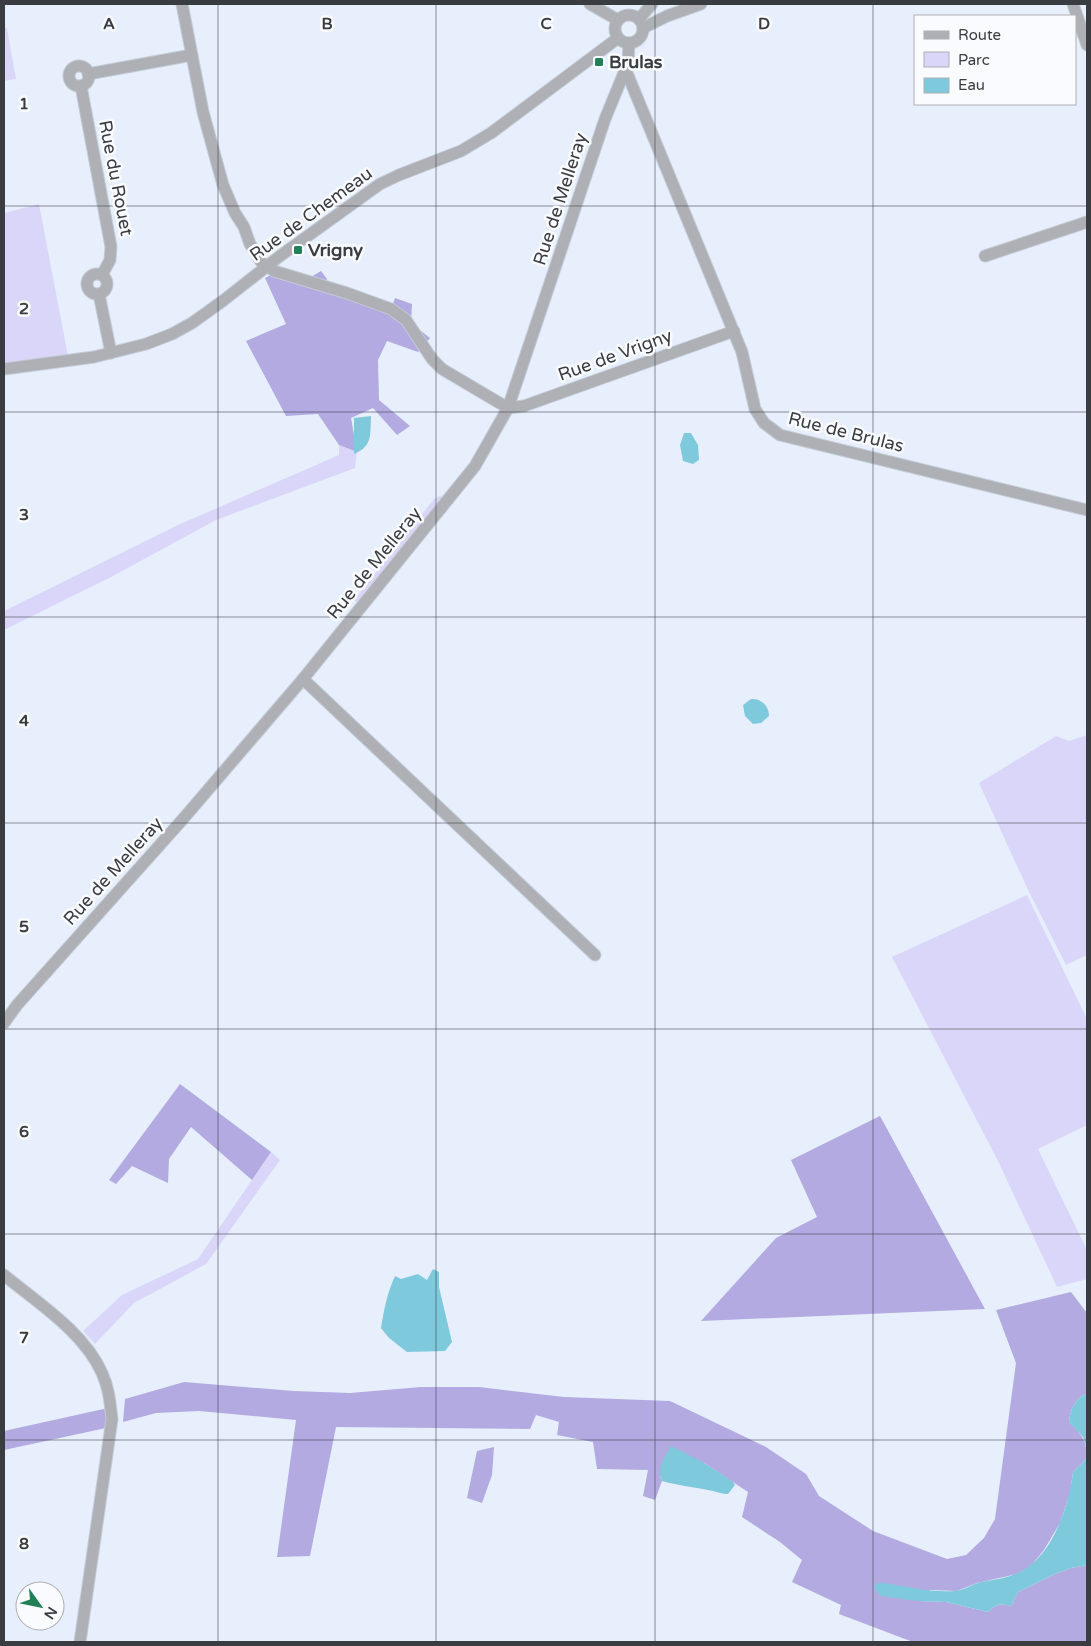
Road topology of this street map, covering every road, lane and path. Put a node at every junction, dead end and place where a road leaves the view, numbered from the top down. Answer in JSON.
{"nodes":[{"id":1,"x":182,"y":4,"type":"edge"},
{"id":2,"x":590,"y":4,"type":"edge"},
{"id":3,"x":652,"y":4,"type":"edge"},
{"id":4,"x":680,"y":4,"type":"edge"},
{"id":5,"x":1073,"y":4,"type":"edge"},
{"id":6,"x":697,"y":5,"type":"edge"},
{"id":7,"x":618,"y":20,"type":"junction"},
{"id":8,"x":641,"y":24,"type":"junction"},
{"id":9,"x":618,"y":38,"type":"junction"},
{"id":10,"x":629,"y":43,"type":"junction"},
{"id":11,"x":1087,"y":45,"type":"edge"},
{"id":12,"x":192,"y":55,"type":"junction"},
{"id":13,"x":624,"y":72,"type":"junction"},
{"id":14,"x":88,"y":74,"type":"junction"},
{"id":15,"x":81,"y":86,"type":"junction"},
{"id":16,"x":1087,"y":222,"type":"edge"},
{"id":17,"x":985,"y":256,"type":"dead end"},
{"id":18,"x":266,"y":267,"type":"junction"},
{"id":19,"x":102,"y":275,"type":"junction"},
{"id":20,"x":99,"y":294,"type":"junction"},
{"id":21,"x":734,"y":331,"type":"junction"},
{"id":22,"x":111,"y":353,"type":"junction"},
{"id":23,"x":4,"y":369,"type":"edge"},
{"id":24,"x":508,"y":408,"type":"junction"},
{"id":25,"x":1087,"y":510,"type":"edge"},
{"id":26,"x":303,"y":679,"type":"junction"},
{"id":27,"x":595,"y":955,"type":"dead end"},
{"id":28,"x":4,"y":1023,"type":"edge"},
{"id":29,"x":4,"y":1275,"type":"edge"},
{"id":30,"x":80,"y":1642,"type":"edge"}],
"edges":[{"from":1,"to":12,"type":"street"},
{"from":2,"to":7,"type":"street"},
{"from":3,"to":8,"type":"street"},
{"from":4,"to":6,"type":"street"},
{"from":5,"to":11,"type":"street"},
{"from":6,"to":8,"type":"street"},
{"from":7,"to":8,"type":"street"},
{"from":7,"to":9,"type":"street"},
{"from":8,"to":10,"type":"street"},
{"from":9,"to":10,"type":"street"},
{"from":9,"to":18,"type":"street","name":"Rue de Chemeau"},
{"from":10,"to":13,"type":"street","name":"Rue de Melleray"},
{"from":12,"to":14,"type":"street","name":"Rue du Rouet"},
{"from":12,"to":18,"type":"street"},
{"from":13,"to":21,"type":"street","name":"Rue de Brulas"},
{"from":13,"to":24,"type":"street","name":"Rue de Melleray"},
{"from":14,"to":15,"type":"street"},
{"from":14,"to":15,"type":"street","name":"Rue du Rouet"},
{"from":15,"to":19,"type":"street","name":"Rue du Rouet"},
{"from":16,"to":17,"type":"street"},
{"from":18,"to":22,"type":"street","name":"Rue de Chemeau"},
{"from":18,"to":24,"type":"street"},
{"from":19,"to":20,"type":"street","name":"Rue du Rouet"},
{"from":19,"to":20,"type":"street","name":"Rue du Rouet"},
{"from":20,"to":22,"type":"street","name":"Rue du Rouet"},
{"from":21,"to":24,"type":"street","name":"Rue de Vrigny"},
{"from":21,"to":25,"type":"street","name":"Rue de Brulas"},
{"from":22,"to":23,"type":"street","name":"Rue de Chemeau"},
{"from":24,"to":26,"type":"street","name":"Rue de Melleray"},
{"from":26,"to":27,"type":"street"},
{"from":26,"to":28,"type":"street","name":"Rue de Melleray"},
{"from":29,"to":30,"type":"street"}]}
